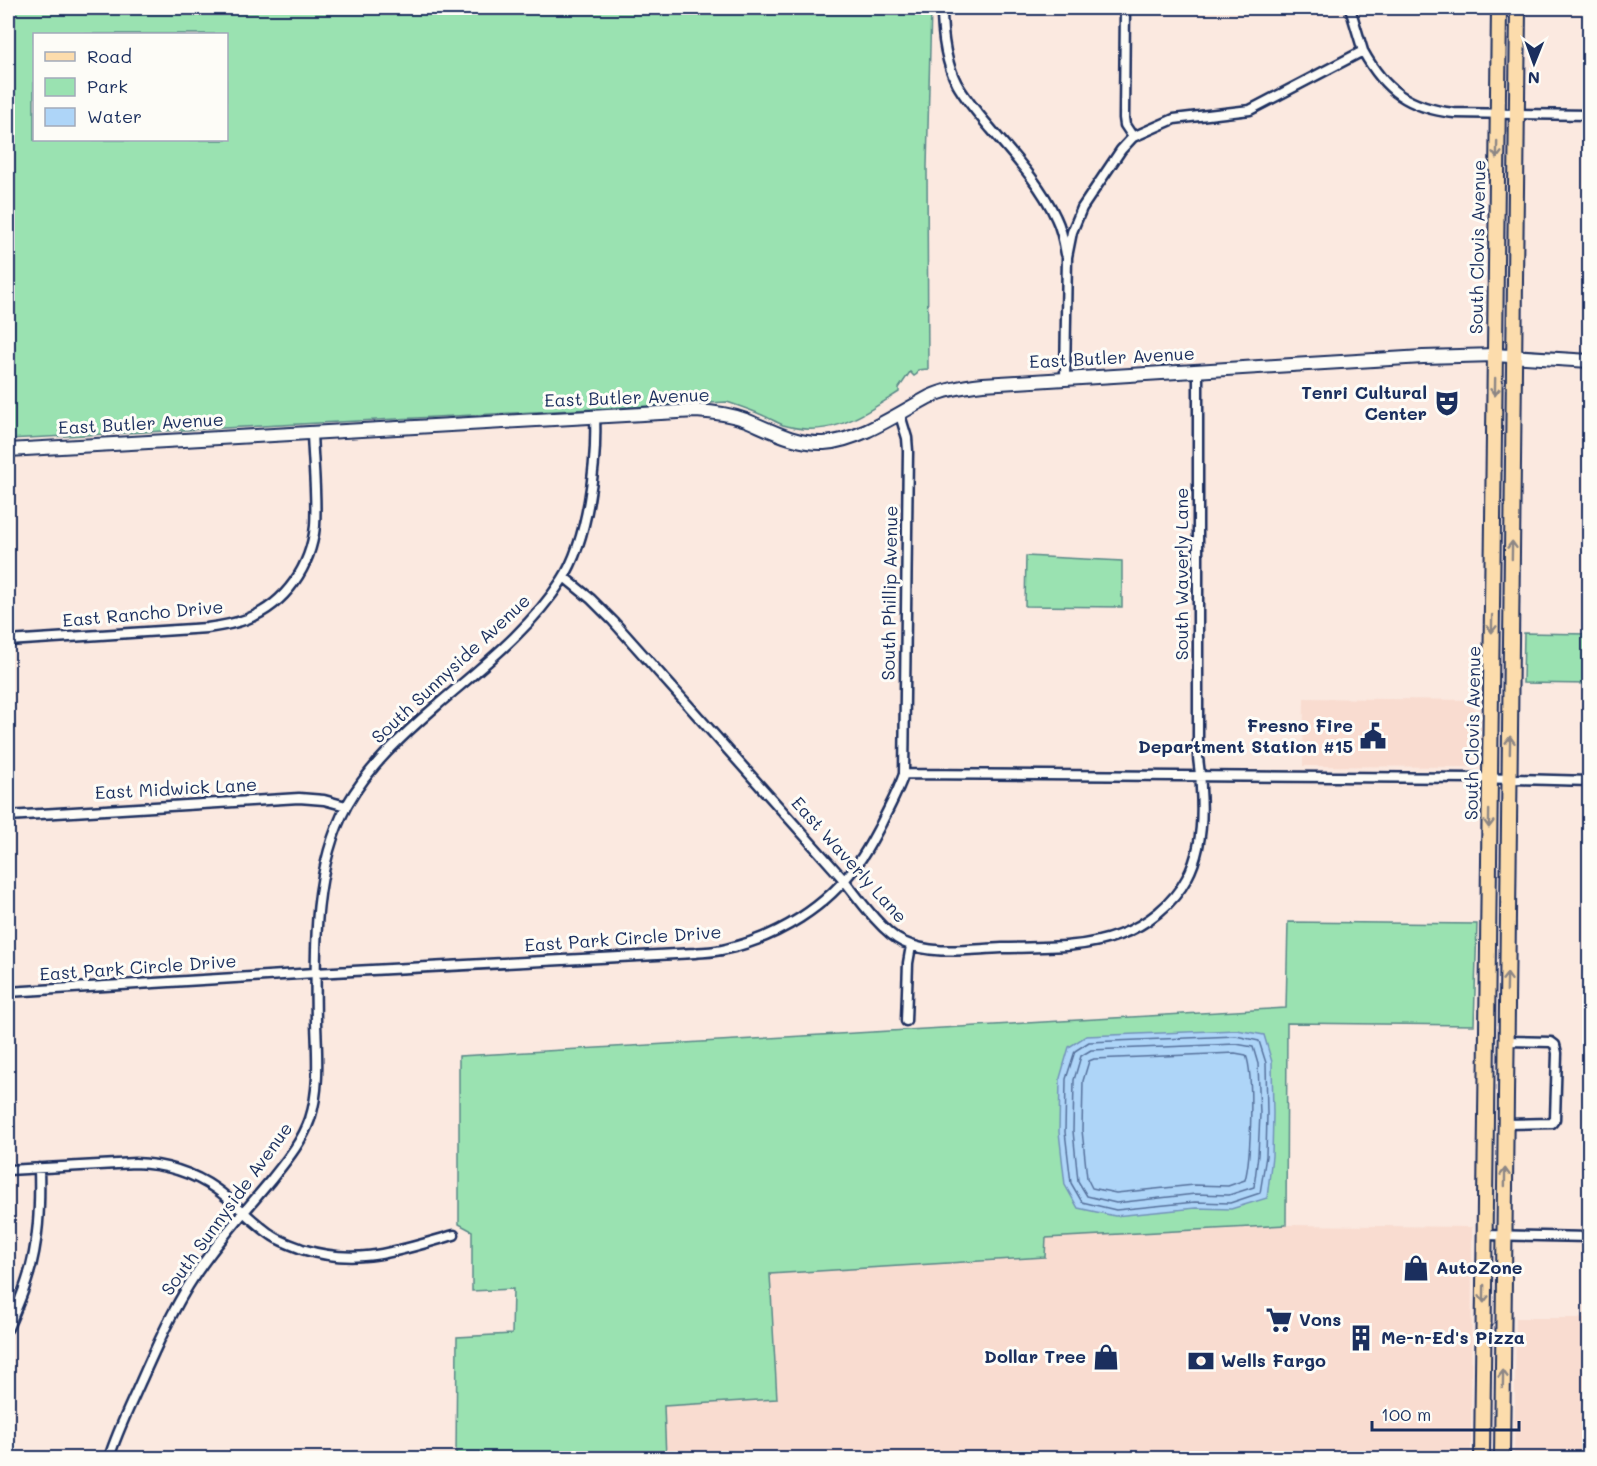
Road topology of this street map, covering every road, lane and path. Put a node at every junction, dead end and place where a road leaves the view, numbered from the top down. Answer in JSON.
{"nodes":[{"id":1,"x":942,"y":8,"type":"edge"},
{"id":2,"x":1125,"y":8,"type":"edge"},
{"id":3,"x":1350,"y":8,"type":"edge"},
{"id":4,"x":1499,"y":8,"type":"edge"},
{"id":5,"x":1518,"y":8,"type":"edge"},
{"id":6,"x":1363,"y":51,"type":"junction"},
{"id":7,"x":1498,"y":114,"type":"junction"},
{"id":8,"x":1517,"y":114,"type":"junction"},
{"id":9,"x":1590,"y":115,"type":"edge"},
{"id":10,"x":1133,"y":137,"type":"junction"},
{"id":11,"x":1067,"y":257,"type":"junction"},
{"id":12,"x":1495,"y":355,"type":"junction"},
{"id":13,"x":1514,"y":357,"type":"junction"},
{"id":14,"x":1590,"y":361,"type":"edge"},
{"id":15,"x":1198,"y":371,"type":"junction"},
{"id":16,"x":1065,"y":378,"type":"junction"},
{"id":17,"x":900,"y":414,"type":"junction"},
{"id":18,"x":595,"y":416,"type":"junction"},
{"id":19,"x":312,"y":433,"type":"junction"},
{"id":20,"x":8,"y":450,"type":"edge"},
{"id":21,"x":564,"y":577,"type":"junction"},
{"id":22,"x":8,"y":641,"type":"edge"},
{"id":23,"x":904,"y":774,"type":"junction"},
{"id":24,"x":1200,"y":777,"type":"junction"},
{"id":25,"x":1490,"y":778,"type":"junction"},
{"id":26,"x":1510,"y":779,"type":"junction"},
{"id":27,"x":1590,"y":780,"type":"edge"},
{"id":28,"x":346,"y":806,"type":"junction"},
{"id":29,"x":8,"y":816,"type":"edge"},
{"id":30,"x":844,"y":880,"type":"junction"},
{"id":31,"x":911,"y":946,"type":"junction"},
{"id":32,"x":315,"y":973,"type":"junction"},
{"id":33,"x":8,"y":993,"type":"edge"},
{"id":34,"x":906,"y":1021,"type":"dead end"},
{"id":35,"x":1506,"y":1041,"type":"junction"},
{"id":36,"x":1505,"y":1124,"type":"junction"},
{"id":37,"x":39,"y":1168,"type":"junction"},
{"id":38,"x":8,"y":1170,"type":"edge"},
{"id":39,"x":244,"y":1213,"type":"junction"},
{"id":40,"x":454,"y":1235,"type":"dead end"},
{"id":41,"x":1484,"y":1235,"type":"junction"},
{"id":42,"x":1504,"y":1236,"type":"junction"},
{"id":43,"x":1590,"y":1237,"type":"edge"},
{"id":44,"x":8,"y":1328,"type":"edge"},
{"id":45,"x":109,"y":1458,"type":"edge"},
{"id":46,"x":1482,"y":1458,"type":"edge"},
{"id":47,"x":1502,"y":1458,"type":"edge"}],
"edges":[{"from":1,"to":11,"type":"street"},
{"from":2,"to":10,"type":"street"},
{"from":3,"to":6,"type":"street"},
{"from":4,"to":7,"type":"main road","name":"South Clovis Avenue"},
{"from":5,"to":8,"type":"main road","name":"South Clovis Avenue"},
{"from":6,"to":7,"type":"street"},
{"from":6,"to":10,"type":"street"},
{"from":7,"to":8,"type":"street"},
{"from":7,"to":12,"type":"main road","name":"South Clovis Avenue","one_way":true},
{"from":8,"to":9,"type":"street"},
{"from":8,"to":13,"type":"main road","name":"South Clovis Avenue"},
{"from":10,"to":11,"type":"street"},
{"from":11,"to":16,"type":"street"},
{"from":12,"to":13,"type":"street","name":"East Butler Avenue"},
{"from":12,"to":15,"type":"street","name":"East Butler Avenue"},
{"from":12,"to":25,"type":"main road","name":"South Clovis Avenue","one_way":true},
{"from":13,"to":14,"type":"street","name":"East Butler Avenue"},
{"from":26,"to":13,"type":"main road","name":"South Clovis Avenue","one_way":true},
{"from":15,"to":16,"type":"street","name":"East Butler Avenue"},
{"from":15,"to":24,"type":"street","name":"South Waverly Lane"},
{"from":16,"to":17,"type":"street","name":"East Butler Avenue"},
{"from":17,"to":18,"type":"street","name":"East Butler Avenue"},
{"from":17,"to":23,"type":"street","name":"South Phillip Avenue"},
{"from":18,"to":19,"type":"street","name":"East Butler Avenue"},
{"from":18,"to":21,"type":"street","name":"South Sunnyside Avenue"},
{"from":19,"to":20,"type":"street","name":"East Butler Avenue"},
{"from":19,"to":22,"type":"street","name":"East Rancho Drive"},
{"from":21,"to":28,"type":"street","name":"South Sunnyside Avenue"},
{"from":21,"to":30,"type":"street","name":"East Waverly Lane"},
{"from":23,"to":24,"type":"street"},
{"from":23,"to":30,"type":"street","name":"East Park Circle Drive"},
{"from":24,"to":25,"type":"street"},
{"from":24,"to":31,"type":"street","name":"East Waverly Lane"},
{"from":25,"to":26,"type":"street"},
{"from":25,"to":41,"type":"main road","name":"South Clovis Avenue","one_way":true},
{"from":26,"to":27,"type":"street"},
{"from":35,"to":26,"type":"main road","name":"South Clovis Avenue","one_way":true},
{"from":28,"to":29,"type":"street","name":"East Midwick Lane"},
{"from":28,"to":32,"type":"street","name":"South Sunnyside Avenue"},
{"from":30,"to":31,"type":"street","name":"East Waverly Lane"},
{"from":30,"to":32,"type":"street","name":"East Park Circle Drive"},
{"from":31,"to":34,"type":"street"},
{"from":32,"to":33,"type":"street","name":"East Park Circle Drive"},
{"from":32,"to":39,"type":"street","name":"South Sunnyside Avenue"},
{"from":35,"to":36,"type":"main road","name":"South Clovis Avenue"},
{"from":35,"to":36,"type":"street"},
{"from":42,"to":36,"type":"main road","name":"South Clovis Avenue","one_way":true},
{"from":37,"to":38,"type":"street"},
{"from":37,"to":39,"type":"street"},
{"from":37,"to":44,"type":"street"},
{"from":39,"to":40,"type":"street"},
{"from":39,"to":45,"type":"street","name":"South Sunnyside Avenue"},
{"from":41,"to":42,"type":"street"},
{"from":41,"to":46,"type":"main road","name":"South Clovis Avenue","one_way":true},
{"from":42,"to":43,"type":"street"},
{"from":47,"to":42,"type":"main road","name":"South Clovis Avenue","one_way":true}]}
